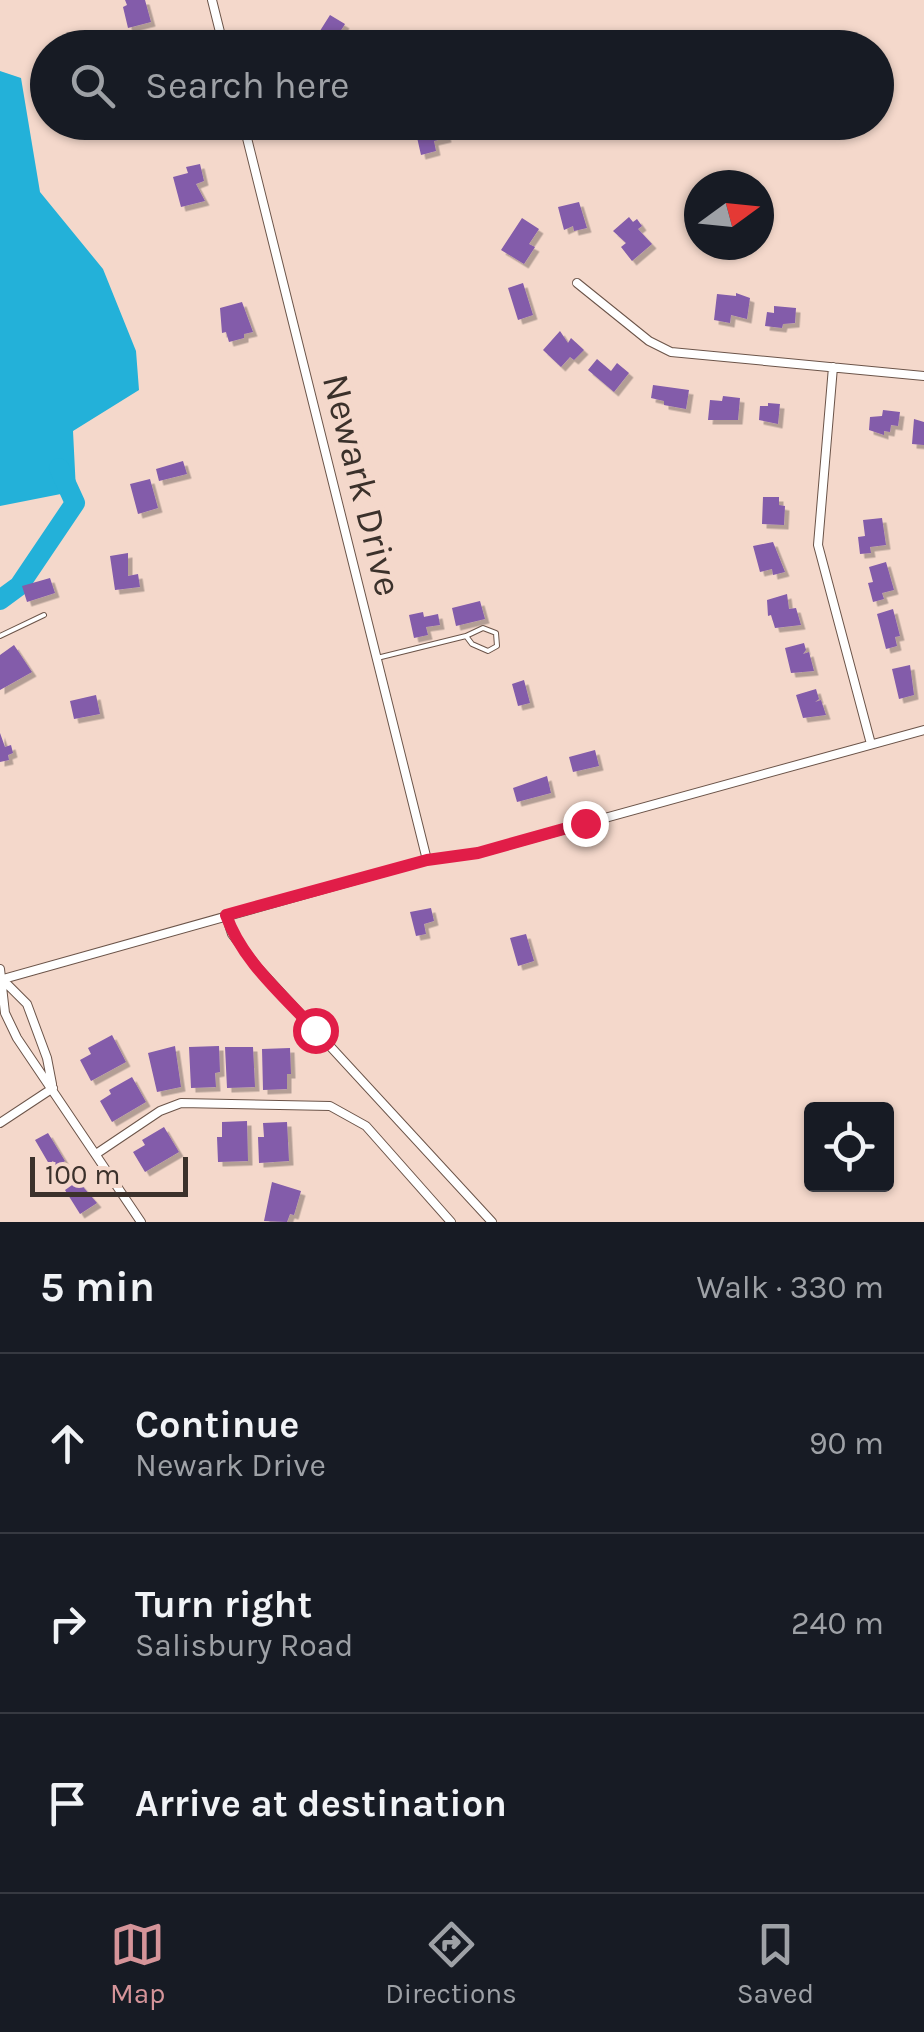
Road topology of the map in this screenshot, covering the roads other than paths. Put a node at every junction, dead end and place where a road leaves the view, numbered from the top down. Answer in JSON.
{"nodes":[{"id":1,"x":212,"y":0,"type":"edge"},
{"id":2,"x":220,"y":30,"type":"edge"},
{"id":3,"x":247,"y":140,"type":"edge"},
{"id":4,"x":577,"y":283,"type":"dead end"},
{"id":5,"x":833,"y":367,"type":"junction"},
{"id":6,"x":924,"y":376,"type":"edge"},
{"id":7,"x":44,"y":615,"type":"dead end"},
{"id":8,"x":0,"y":636,"type":"edge"},
{"id":9,"x":466,"y":636,"type":"junction"},
{"id":10,"x":377,"y":658,"type":"junction"},
{"id":11,"x":924,"y":730,"type":"edge"},
{"id":12,"x":871,"y":744,"type":"junction"},
{"id":13,"x":427,"y":860,"type":"junction"},
{"id":14,"x":226,"y":915,"type":"junction"},
{"id":15,"x":1,"y":976,"type":"edge"},
{"id":16,"x":53,"y":1088,"type":"junction"},
{"id":17,"x":0,"y":1123,"type":"edge"},
{"id":18,"x":96,"y":1154,"type":"junction"},
{"id":19,"x":142,"y":1222,"type":"edge"},
{"id":20,"x":451,"y":1222,"type":"edge"},
{"id":21,"x":492,"y":1222,"type":"edge"}],
"edges":[{"from":1,"to":2,"type":"street"},
{"from":3,"to":10,"type":"street","name":"Newark Drive"},
{"from":4,"to":5,"type":"street"},
{"from":5,"to":6,"type":"street"},
{"from":5,"to":12,"type":"street"},
{"from":7,"to":8,"type":"lane"},
{"from":9,"to":9,"type":"lane"},
{"from":9,"to":10,"type":"lane"},
{"from":10,"to":13,"type":"street","name":"Newark Drive"},
{"from":11,"to":12,"type":"street"},
{"from":12,"to":13,"type":"street"},
{"from":13,"to":14,"type":"street"},
{"from":14,"to":15,"type":"street"},
{"from":14,"to":21,"type":"street"},
{"from":15,"to":16,"type":"street"},
{"from":15,"to":16,"type":"street"},
{"from":16,"to":17,"type":"street"},
{"from":16,"to":18,"type":"street"},
{"from":18,"to":19,"type":"street"},
{"from":18,"to":20,"type":"street"}]}
